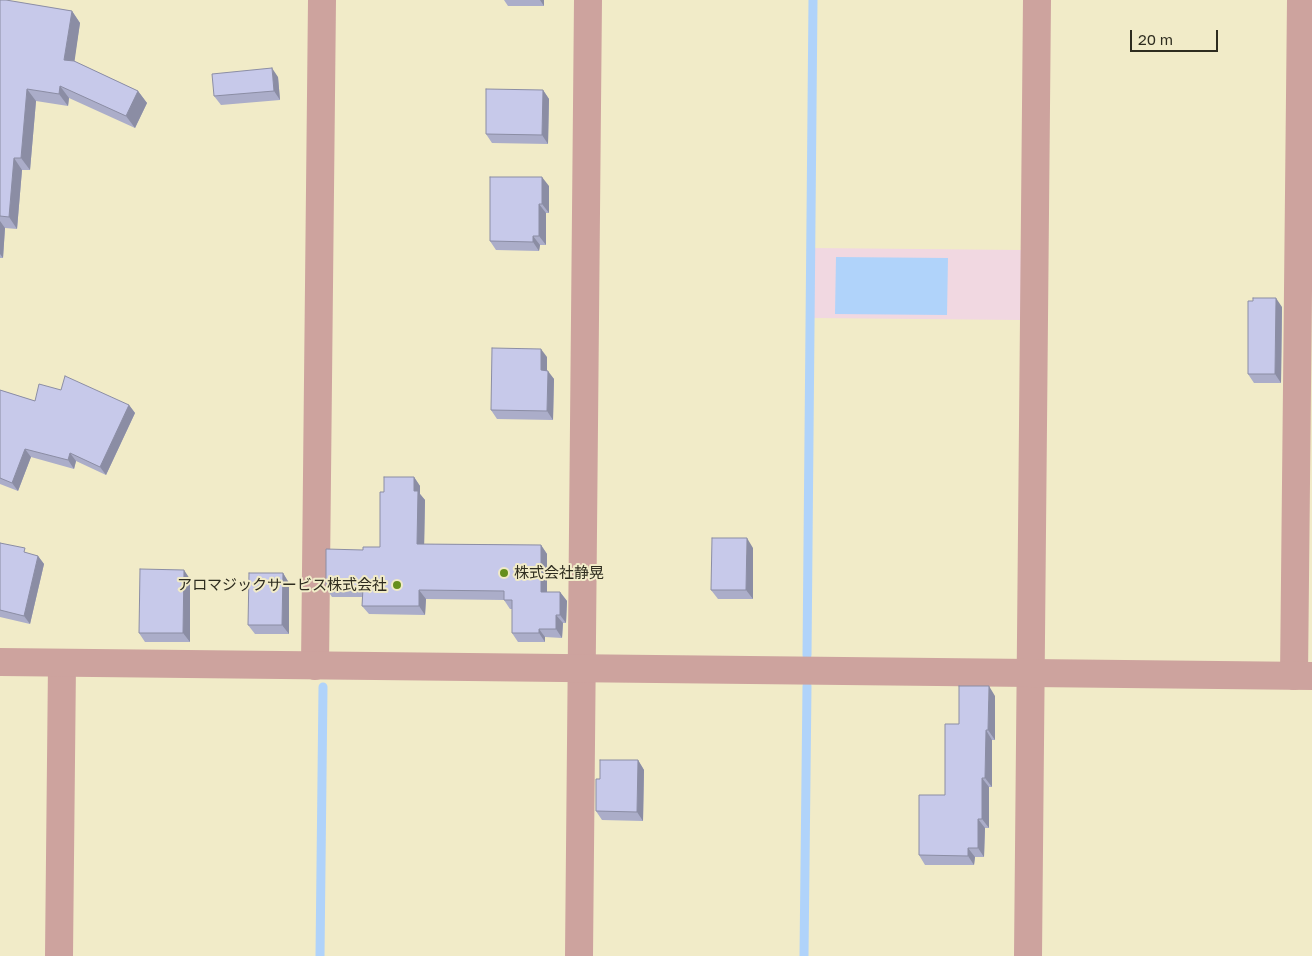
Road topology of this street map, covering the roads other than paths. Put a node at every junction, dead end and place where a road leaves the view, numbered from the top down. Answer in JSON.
{"nodes":[{"id":1,"x":322,"y":0,"type":"edge"},
{"id":2,"x":588,"y":0,"type":"edge"},
{"id":3,"x":1037,"y":0,"type":"edge"},
{"id":4,"x":1301,"y":0,"type":"edge"},
{"id":5,"x":0,"y":662,"type":"edge"},
{"id":6,"x":62,"y":663,"type":"junction"},
{"id":7,"x":315,"y":666,"type":"junction"},
{"id":8,"x":581,"y":668,"type":"junction"},
{"id":9,"x":1030,"y":673,"type":"junction"},
{"id":10,"x":1303,"y":676,"type":"edge"},
{"id":11,"x":59,"y":956,"type":"edge"},
{"id":12,"x":578,"y":956,"type":"edge"},
{"id":13,"x":1028,"y":956,"type":"edge"}],
"edges":[{"from":1,"to":7,"type":"street"},
{"from":2,"to":8,"type":"street"},
{"from":3,"to":9,"type":"street"},
{"from":4,"to":10,"type":"street"},
{"from":5,"to":6,"type":"street"},
{"from":6,"to":7,"type":"street"},
{"from":6,"to":11,"type":"street"},
{"from":7,"to":8,"type":"street"},
{"from":8,"to":9,"type":"street"},
{"from":8,"to":12,"type":"street"},
{"from":9,"to":10,"type":"street"},
{"from":9,"to":13,"type":"street"}]}
